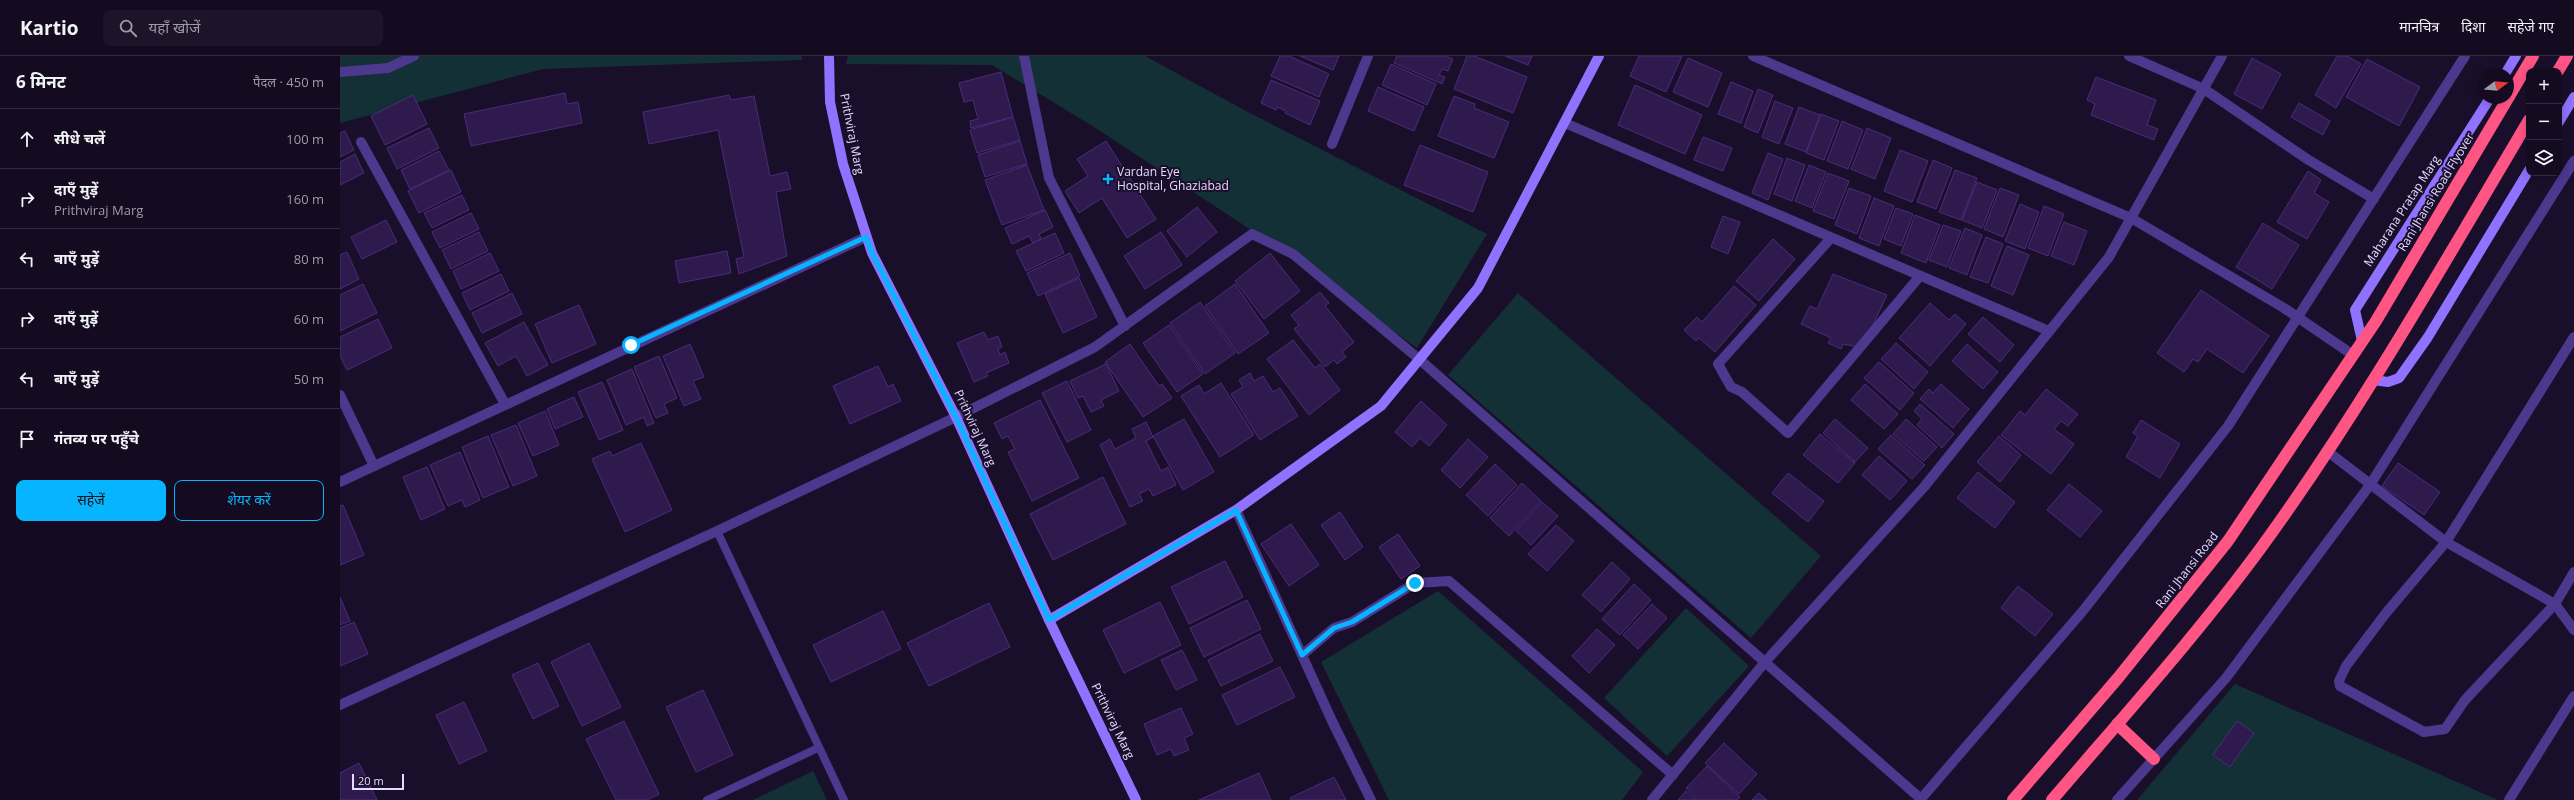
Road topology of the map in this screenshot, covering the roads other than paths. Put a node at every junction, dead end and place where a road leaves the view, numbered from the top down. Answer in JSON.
{"nodes":[{"id":1,"x":414,"y":56,"type":"edge"},
{"id":2,"x":829,"y":56,"type":"edge"},
{"id":3,"x":1024,"y":56,"type":"edge"},
{"id":4,"x":1368,"y":56,"type":"edge"},
{"id":5,"x":1599,"y":56,"type":"edge"},
{"id":6,"x":1753,"y":56,"type":"edge"},
{"id":7,"x":2129,"y":56,"type":"edge"},
{"id":8,"x":2222,"y":56,"type":"edge"},
{"id":9,"x":2465,"y":56,"type":"edge"},
{"id":10,"x":2516,"y":56,"type":"edge"},
{"id":11,"x":2533,"y":56,"type":"edge"},
{"id":12,"x":2567,"y":56,"type":"edge"},
{"id":13,"x":1765,"y":58,"type":"edge"},
{"id":14,"x":2145,"y":59,"type":"edge"},
{"id":15,"x":2509,"y":68,"type":"edge"},
{"id":16,"x":2560,"y":68,"type":"edge"},
{"id":17,"x":340,"y":72,"type":"edge"},
{"id":18,"x":2204,"y":89,"type":"junction"},
{"id":19,"x":2573,"y":100,"type":"edge"},
{"id":20,"x":2486,"y":104,"type":"edge"},
{"id":21,"x":2562,"y":117,"type":"edge"},
{"id":22,"x":1565,"y":123,"type":"junction"},
{"id":23,"x":2526,"y":125,"type":"edge"},
{"id":24,"x":362,"y":142,"type":"dead end"},
{"id":25,"x":1332,"y":144,"type":"dead end"},
{"id":26,"x":2574,"y":161,"type":"edge"},
{"id":27,"x":2526,"y":175,"type":"edge"},
{"id":28,"x":2374,"y":199,"type":"junction"},
{"id":29,"x":2131,"y":218,"type":"junction"},
{"id":30,"x":866,"y":237,"type":"junction"},
{"id":31,"x":1831,"y":238,"type":"junction"},
{"id":32,"x":1920,"y":276,"type":"junction"},
{"id":33,"x":2297,"y":316,"type":"junction"},
{"id":34,"x":1125,"y":326,"type":"junction"},
{"id":35,"x":2049,"y":332,"type":"junction"},
{"id":36,"x":2574,"y":337,"type":"edge"},
{"id":37,"x":2362,"y":341,"type":"junction"},
{"id":38,"x":2353,"y":355,"type":"junction"},
{"id":39,"x":1419,"y":359,"type":"junction"},
{"id":40,"x":2373,"y":380,"type":"junction"},
{"id":41,"x":340,"y":395,"type":"edge"},
{"id":42,"x":505,"y":404,"type":"junction"},
{"id":43,"x":956,"y":417,"type":"junction"},
{"id":44,"x":2327,"y":451,"type":"junction"},
{"id":45,"x":374,"y":466,"type":"junction"},
{"id":46,"x":340,"y":482,"type":"edge"},
{"id":47,"x":2370,"y":485,"type":"junction"},
{"id":48,"x":1236,"y":510,"type":"junction"},
{"id":49,"x":717,"y":531,"type":"junction"},
{"id":50,"x":2446,"y":542,"type":"junction"},
{"id":51,"x":2574,"y":572,"type":"edge"},
{"id":52,"x":2555,"y":604,"type":"junction"},
{"id":53,"x":1049,"y":620,"type":"junction"},
{"id":54,"x":2574,"y":630,"type":"edge"},
{"id":55,"x":1302,"y":655,"type":"junction"},
{"id":56,"x":1765,"y":662,"type":"junction"},
{"id":57,"x":2574,"y":696,"type":"edge"},
{"id":58,"x":340,"y":705,"type":"edge"},
{"id":59,"x":2117,"y":724,"type":"junction"},
{"id":60,"x":818,"y":748,"type":"junction"},
{"id":61,"x":2154,"y":759,"type":"junction"},
{"id":62,"x":1673,"y":775,"type":"junction"},
{"id":63,"x":1920,"y":799,"type":"edge"},
{"id":64,"x":707,"y":800,"type":"edge"},
{"id":65,"x":844,"y":800,"type":"edge"},
{"id":66,"x":1136,"y":800,"type":"edge"},
{"id":67,"x":1371,"y":800,"type":"edge"},
{"id":68,"x":1652,"y":800,"type":"edge"},
{"id":69,"x":2014,"y":800,"type":"edge"},
{"id":70,"x":2052,"y":800,"type":"edge"},
{"id":71,"x":2117,"y":800,"type":"edge"},
{"id":72,"x":2509,"y":800,"type":"edge"}],
"edges":[{"from":1,"to":17,"type":"street"},
{"from":2,"to":30,"type":"street","name":"Prithviraj Marg"},
{"from":3,"to":34,"type":"street"},
{"from":4,"to":25,"type":"street"},
{"from":5,"to":22,"type":"street"},
{"from":6,"to":13,"type":"street"},
{"from":7,"to":14,"type":"street"},
{"from":8,"to":18,"type":"street"},
{"from":9,"to":28,"type":"street"},
{"from":10,"to":15,"type":"street"},
{"from":11,"to":37,"type":"highway","name":"Rani Jhansi Road Flyover"},
{"from":12,"to":16,"type":"highway"},
{"from":13,"to":29,"type":"street"},
{"from":14,"to":18,"type":"street"},
{"from":18,"to":28,"type":"street"},
{"from":18,"to":29,"type":"street"},
{"from":19,"to":21,"type":"street"},
{"from":20,"to":37,"type":"street","name":"Maharana Pratap Marg"},
{"from":22,"to":31,"type":"street"},
{"from":22,"to":39,"type":"street"},
{"from":23,"to":40,"type":"highway"},
{"from":24,"to":42,"type":"street"},
{"from":26,"to":47,"type":"street"},
{"from":27,"to":40,"type":"street"},
{"from":28,"to":33,"type":"street"},
{"from":29,"to":33,"type":"street"},
{"from":29,"to":35,"type":"street"},
{"from":30,"to":42,"type":"street"},
{"from":30,"to":43,"type":"street","name":"Prithviraj Marg"},
{"from":31,"to":32,"type":"street"},
{"from":31,"to":32,"type":"street"},
{"from":32,"to":35,"type":"street"},
{"from":33,"to":38,"type":"street"},
{"from":33,"to":63,"type":"street"},
{"from":34,"to":39,"type":"street"},
{"from":34,"to":43,"type":"street"},
{"from":35,"to":56,"type":"street"},
{"from":36,"to":50,"type":"street"},
{"from":37,"to":38,"type":"highway","name":"Rani Jhansi Road"},
{"from":38,"to":69,"type":"highway","name":"Rani Jhansi Road"},
{"from":39,"to":48,"type":"street"},
{"from":39,"to":56,"type":"street"},
{"from":40,"to":44,"type":"highway"},
{"from":41,"to":45,"type":"street"},
{"from":42,"to":45,"type":"street"},
{"from":43,"to":49,"type":"street"},
{"from":43,"to":53,"type":"street","name":"Prithviraj Marg"},
{"from":44,"to":47,"type":"street"},
{"from":44,"to":59,"type":"highway"},
{"from":45,"to":46,"type":"street"},
{"from":47,"to":50,"type":"street"},
{"from":47,"to":61,"type":"street"},
{"from":48,"to":53,"type":"street"},
{"from":48,"to":55,"type":"street"},
{"from":49,"to":58,"type":"street"},
{"from":49,"to":60,"type":"lane"},
{"from":50,"to":52,"type":"street"},
{"from":50,"to":52,"type":"street"},
{"from":51,"to":52,"type":"street"},
{"from":52,"to":54,"type":"street"},
{"from":53,"to":66,"type":"street","name":"Prithviraj Marg"},
{"from":55,"to":62,"type":"street"},
{"from":55,"to":67,"type":"street"},
{"from":56,"to":62,"type":"street"},
{"from":56,"to":63,"type":"street"},
{"from":57,"to":72,"type":"street"},
{"from":59,"to":61,"type":"highway"},
{"from":59,"to":70,"type":"highway"},
{"from":60,"to":64,"type":"lane"},
{"from":60,"to":65,"type":"lane"},
{"from":61,"to":71,"type":"street"},
{"from":62,"to":68,"type":"street"}]}
